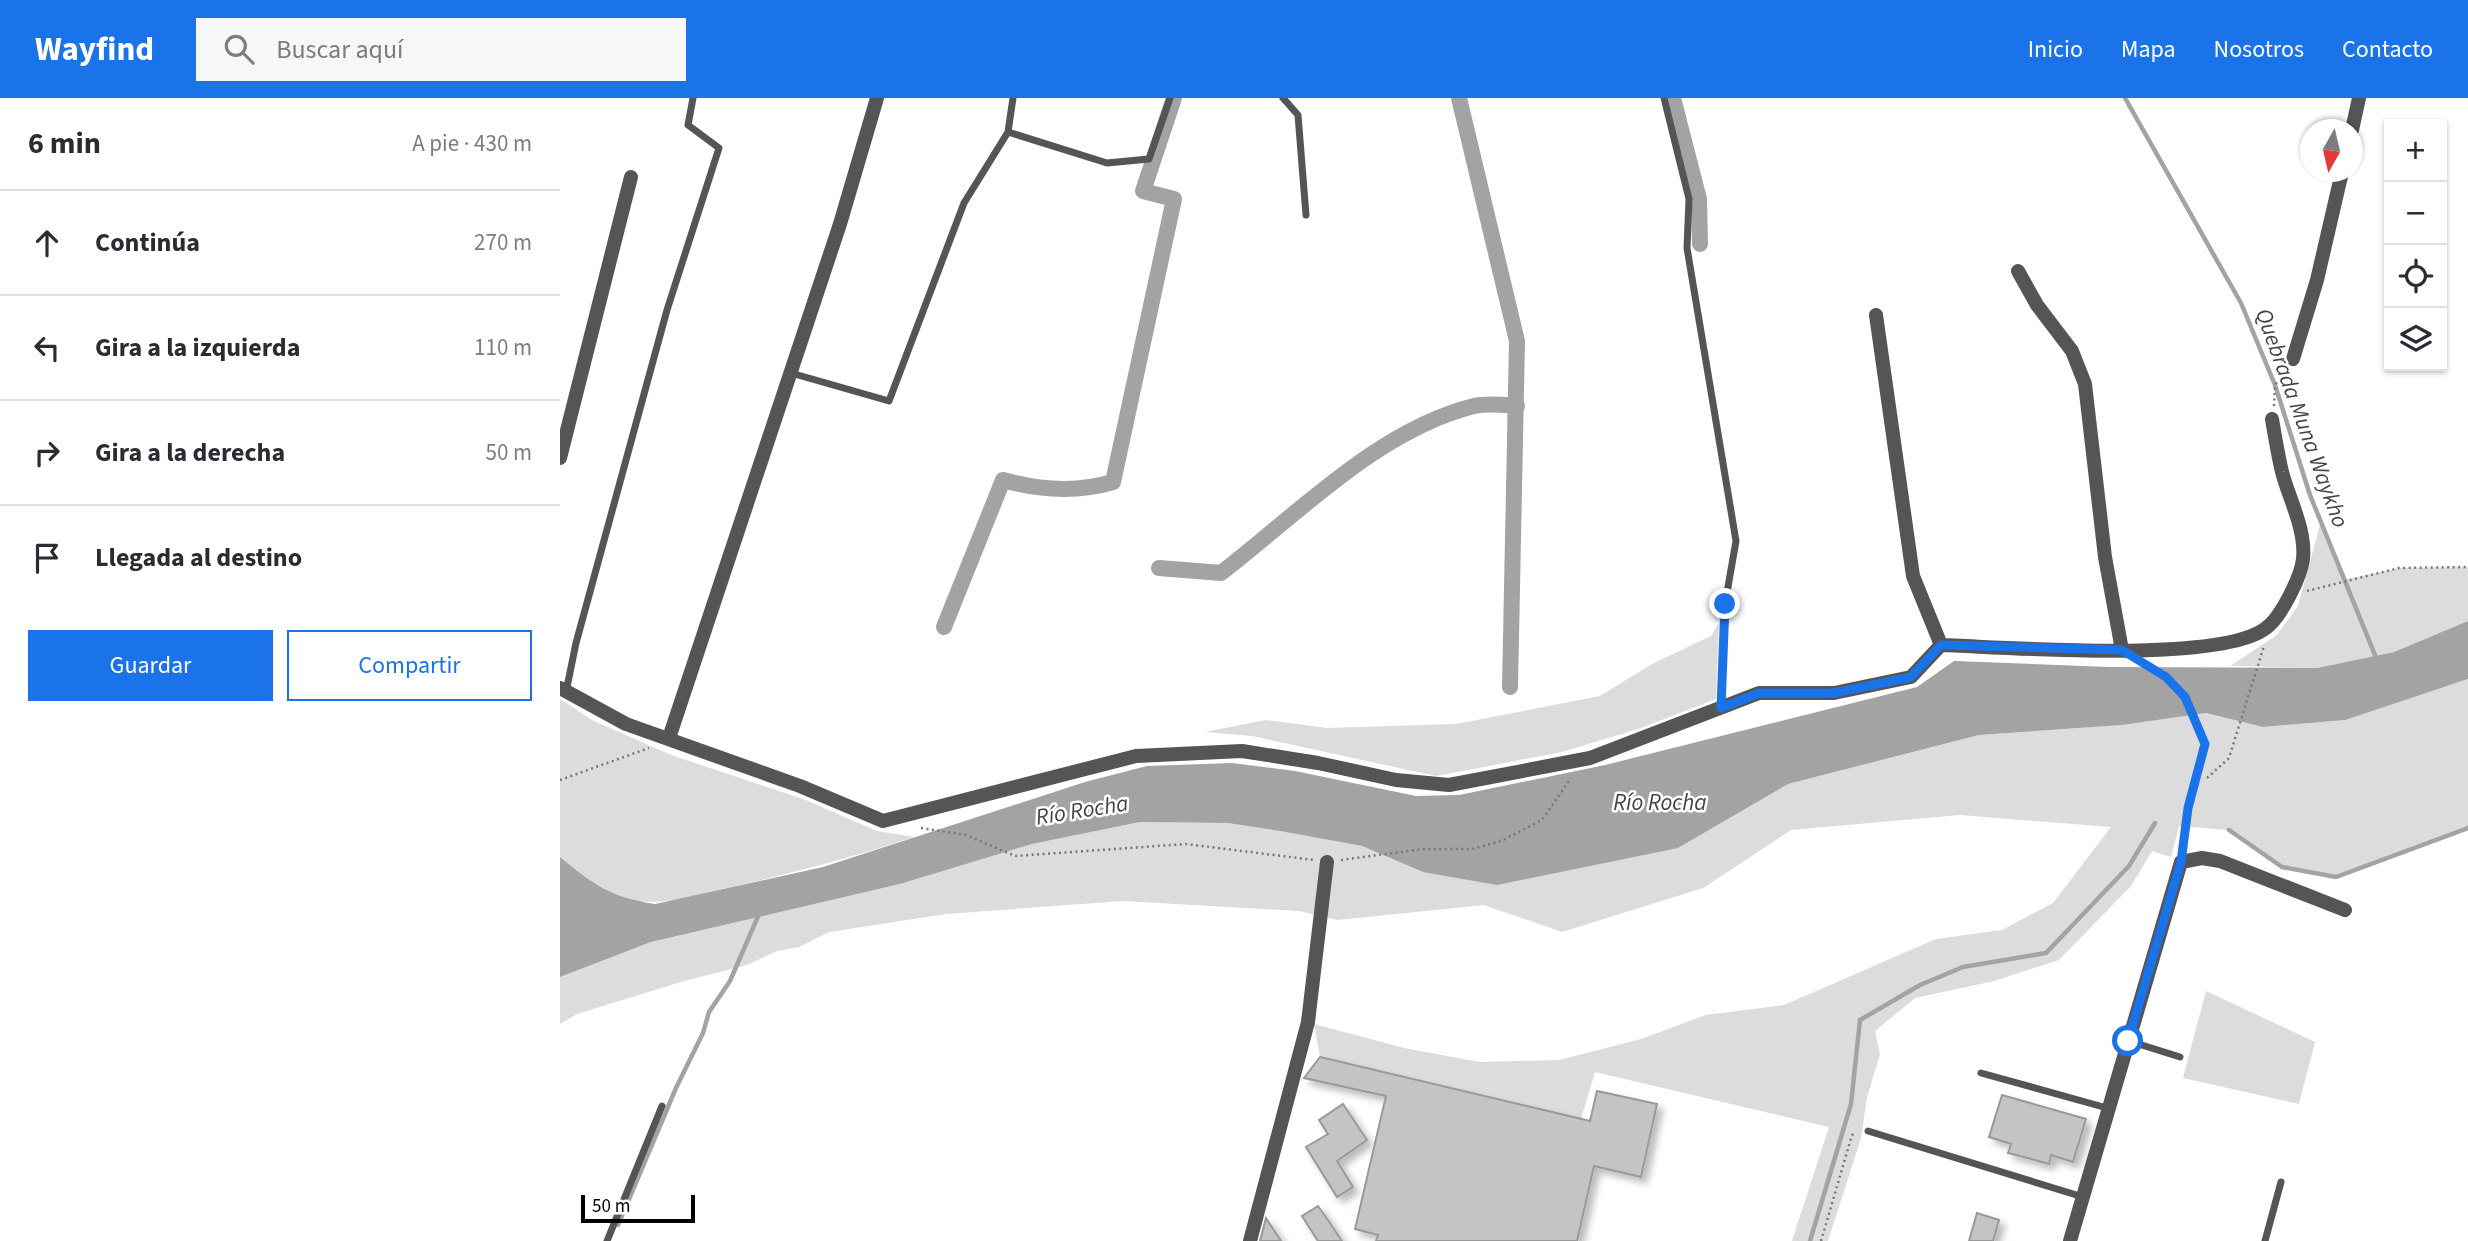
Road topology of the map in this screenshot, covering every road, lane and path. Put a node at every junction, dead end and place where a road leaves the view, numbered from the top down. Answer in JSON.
{"nodes":[{"id":1,"x":693,"y":98,"type":"edge"},
{"id":2,"x":877,"y":98,"type":"edge"},
{"id":3,"x":1013,"y":98,"type":"edge"},
{"id":4,"x":1170,"y":98,"type":"edge"},
{"id":5,"x":1283,"y":98,"type":"edge"},
{"id":6,"x":1664,"y":98,"type":"edge"},
{"id":7,"x":2359,"y":98,"type":"edge"},
{"id":8,"x":2354,"y":119,"type":"edge"},
{"id":9,"x":1007,"y":132,"type":"junction"},
{"id":10,"x":631,"y":177,"type":"dead end"},
{"id":11,"x":2340,"y":182,"type":"edge"},
{"id":12,"x":1306,"y":215,"type":"dead end"},
{"id":13,"x":2018,"y":271,"type":"dead end"},
{"id":14,"x":1876,"y":315,"type":"dead end"},
{"id":15,"x":2293,"y":359,"type":"joint"},
{"id":16,"x":791,"y":373,"type":"junction"},
{"id":17,"x":2272,"y":419,"type":"joint"},
{"id":18,"x":560,"y":458,"type":"edge"},
{"id":19,"x":2468,"y":567,"type":"edge"},
{"id":20,"x":2290,"y":596,"type":"junction"},
{"id":21,"x":1941,"y":645,"type":"junction"},
{"id":22,"x":2122,"y":650,"type":"junction"},
{"id":23,"x":2262,"y":660,"type":"dead end"},
{"id":24,"x":563,"y":691,"type":"edge"},
{"id":25,"x":1721,"y":708,"type":"junction"},
{"id":26,"x":669,"y":738,"type":"junction"},
{"id":27,"x":1590,"y":758,"type":"junction"},
{"id":28,"x":560,"y":780,"type":"edge"},
{"id":29,"x":2194,"y":790,"type":"junction"},
{"id":30,"x":919,"y":827,"type":"dead end"},
{"id":31,"x":1327,"y":862,"type":"junction"},
{"id":32,"x":2181,"y":862,"type":"junction"},
{"id":33,"x":2344,"y":911,"type":"dead end"},
{"id":34,"x":2128,"y":1041,"type":"junction"},
{"id":35,"x":2180,"y":1057,"type":"dead end"},
{"id":36,"x":1981,"y":1073,"type":"dead end"},
{"id":37,"x":662,"y":1106,"type":"dead end"},
{"id":38,"x":2107,"y":1108,"type":"junction"},
{"id":39,"x":1868,"y":1131,"type":"joint"},
{"id":40,"x":2280,"y":1182,"type":"dead end"},
{"id":41,"x":2083,"y":1197,"type":"junction"},
{"id":42,"x":607,"y":1241,"type":"edge"},
{"id":43,"x":1250,"y":1241,"type":"edge"},
{"id":44,"x":1821,"y":1241,"type":"edge"},
{"id":45,"x":2070,"y":1241,"type":"edge"},
{"id":46,"x":2265,"y":1241,"type":"edge"}],
"edges":[{"from":1,"to":24,"type":"lane"},
{"from":2,"to":16,"type":"street"},
{"from":3,"to":9,"type":"lane"},
{"from":4,"to":9,"type":"lane"},
{"from":5,"to":12,"type":"lane"},
{"from":6,"to":25,"type":"lane"},
{"from":7,"to":8,"type":"street"},
{"from":9,"to":16,"type":"lane"},
{"from":10,"to":18,"type":"street"},
{"from":11,"to":15,"type":"street"},
{"from":13,"to":22,"type":"street"},
{"from":14,"to":21,"type":"street"},
{"from":15,"to":17,"type":"path"},
{"from":16,"to":26,"type":"street"},
{"from":17,"to":20,"type":"street"},
{"from":19,"to":20,"type":"path"},
{"from":20,"to":22,"type":"street"},
{"from":21,"to":22,"type":"street"},
{"from":21,"to":25,"type":"street"},
{"from":22,"to":29,"type":"lane"},
{"from":23,"to":29,"type":"path"},
{"from":24,"to":26,"type":"street"},
{"from":25,"to":27,"type":"street"},
{"from":26,"to":27,"type":"street"},
{"from":26,"to":28,"type":"path"},
{"from":27,"to":31,"type":"path"},
{"from":29,"to":32,"type":"lane"},
{"from":30,"to":31,"type":"path"},
{"from":31,"to":43,"type":"street"},
{"from":32,"to":33,"type":"street"},
{"from":32,"to":34,"type":"street"},
{"from":34,"to":35,"type":"lane"},
{"from":34,"to":38,"type":"street"},
{"from":36,"to":38,"type":"lane"},
{"from":37,"to":42,"type":"lane"},
{"from":38,"to":41,"type":"street"},
{"from":39,"to":41,"type":"lane"},
{"from":39,"to":44,"type":"path"},
{"from":40,"to":46,"type":"lane"},
{"from":41,"to":45,"type":"street"}]}
